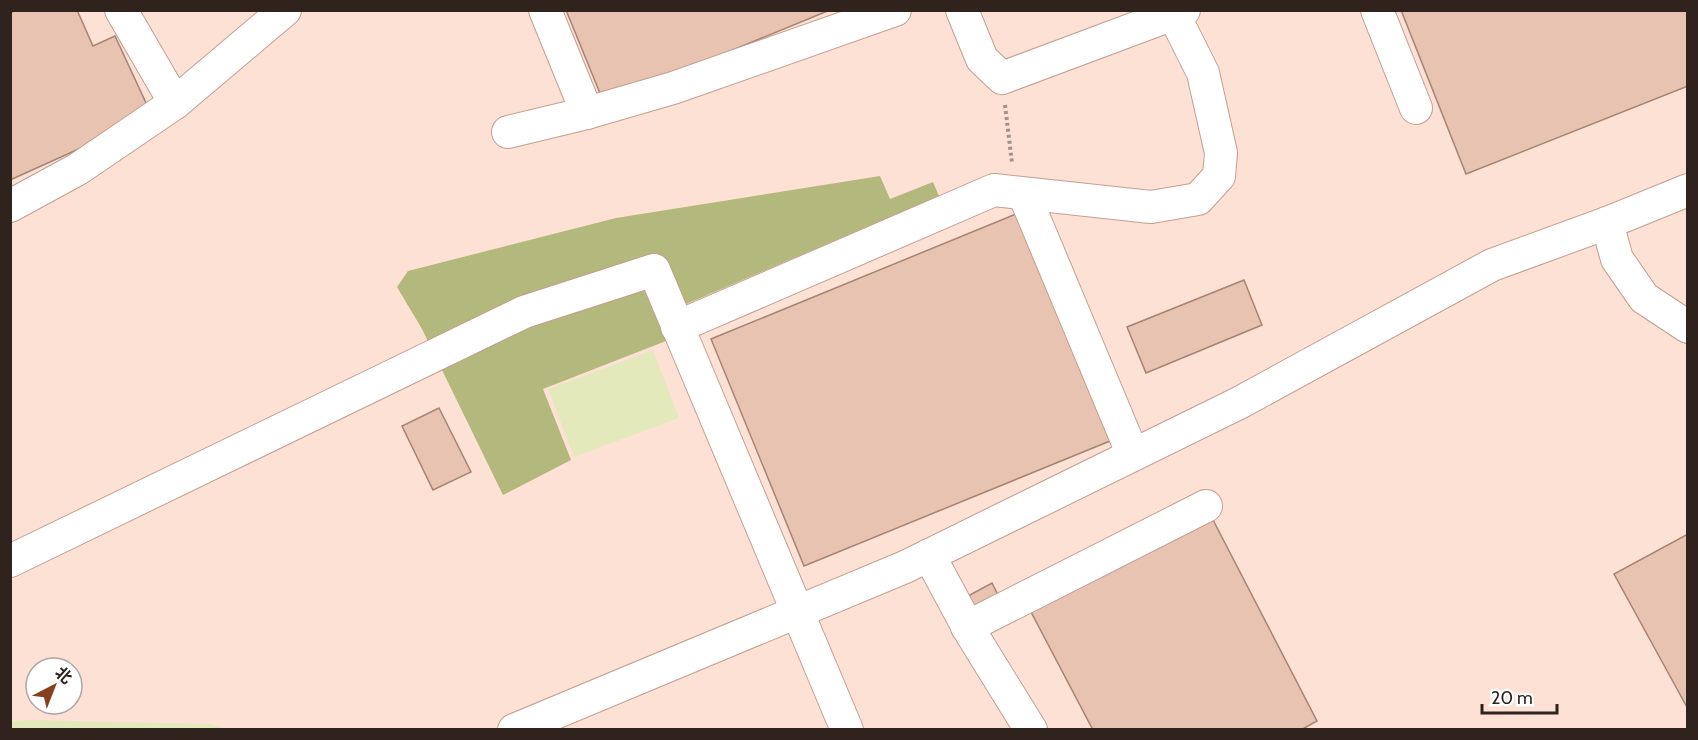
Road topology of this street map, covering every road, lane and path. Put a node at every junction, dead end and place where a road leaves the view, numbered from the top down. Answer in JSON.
{"nodes":[{"id":1,"x":121,"y":10,"type":"edge"},
{"id":2,"x":285,"y":10,"type":"edge"},
{"id":3,"x":545,"y":10,"type":"edge"},
{"id":4,"x":895,"y":10,"type":"edge"},
{"id":5,"x":962,"y":10,"type":"edge"},
{"id":6,"x":1377,"y":10,"type":"edge"},
{"id":7,"x":1179,"y":13,"type":"edge"},
{"id":8,"x":1002,"y":78,"type":"junction"},
{"id":9,"x":175,"y":104,"type":"junction"},
{"id":10,"x":1416,"y":108,"type":"dead end"},
{"id":11,"x":587,"y":113,"type":"junction"},
{"id":12,"x":508,"y":132,"type":"dead end"},
{"id":13,"x":1688,"y":190,"type":"edge"},
{"id":14,"x":1024,"y":194,"type":"junction"},
{"id":15,"x":10,"y":206,"type":"edge"},
{"id":16,"x":1607,"y":223,"type":"junction"},
{"id":17,"x":678,"y":327,"type":"junction"},
{"id":18,"x":1688,"y":327,"type":"edge"},
{"id":19,"x":1133,"y":455,"type":"junction"},
{"id":20,"x":1206,"y":506,"type":"dead end"},
{"id":21,"x":929,"y":555,"type":"junction"},
{"id":22,"x":10,"y":561,"type":"edge"},
{"id":23,"x":798,"y":612,"type":"junction"},
{"id":24,"x":967,"y":627,"type":"junction"},
{"id":25,"x":514,"y":729,"type":"edge"},
{"id":26,"x":848,"y":729,"type":"edge"},
{"id":27,"x":1031,"y":729,"type":"edge"}],
"edges":[{"from":1,"to":9,"type":"lane"},
{"from":2,"to":9,"type":"lane"},
{"from":3,"to":11,"type":"lane"},
{"from":4,"to":11,"type":"lane"},
{"from":5,"to":8,"type":"lane"},
{"from":6,"to":10,"type":"lane"},
{"from":7,"to":8,"type":"lane"},
{"from":7,"to":14,"type":"lane"},
{"from":8,"to":14,"type":"path"},
{"from":9,"to":15,"type":"lane"},
{"from":11,"to":12,"type":"lane"},
{"from":13,"to":16,"type":"lane"},
{"from":14,"to":17,"type":"lane"},
{"from":14,"to":19,"type":"lane"},
{"from":16,"to":18,"type":"lane"},
{"from":16,"to":19,"type":"lane"},
{"from":17,"to":22,"type":"lane"},
{"from":17,"to":23,"type":"lane"},
{"from":19,"to":21,"type":"lane"},
{"from":20,"to":24,"type":"lane"},
{"from":21,"to":23,"type":"lane"},
{"from":21,"to":24,"type":"lane"},
{"from":23,"to":25,"type":"lane"},
{"from":23,"to":26,"type":"lane"},
{"from":24,"to":27,"type":"lane"}]}
